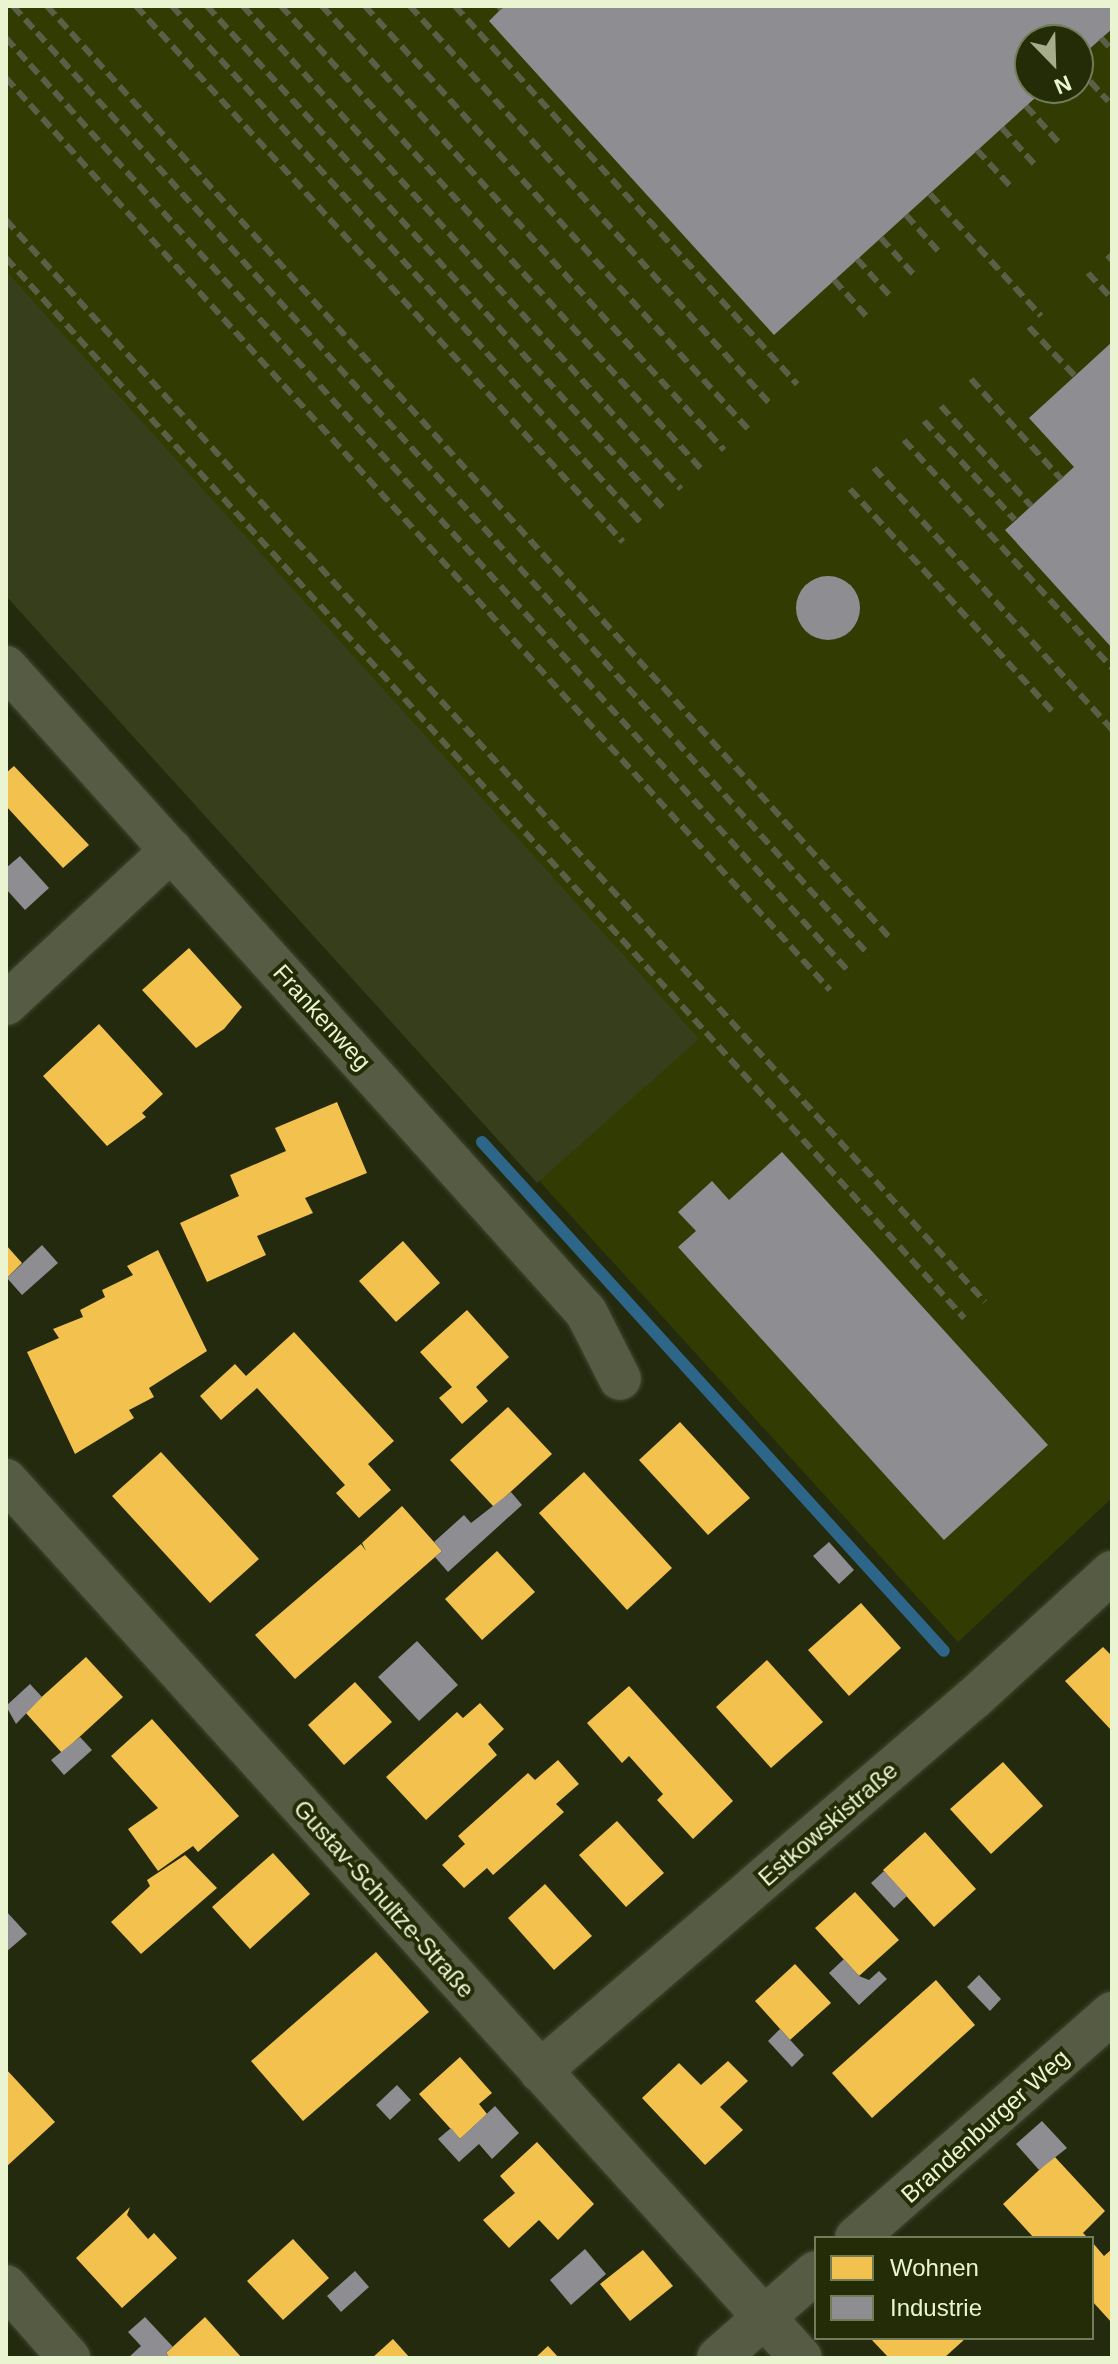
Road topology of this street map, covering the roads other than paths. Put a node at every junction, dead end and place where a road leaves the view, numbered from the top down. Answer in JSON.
{"nodes":[{"id":1,"x":6,"y":667,"type":"edge"},
{"id":2,"x":172,"y":850,"type":"junction"},
{"id":3,"x":6,"y":1004,"type":"edge"},
{"id":4,"x":620,"y":1379,"type":"dead end"},
{"id":5,"x":6,"y":1480,"type":"edge"},
{"id":6,"x":1112,"y":1572,"type":"edge"},
{"id":7,"x":1112,"y":2013,"type":"edge"},
{"id":8,"x":540,"y":2071,"type":"junction"},
{"id":9,"x":858,"y":2236,"type":"edge"},
{"id":10,"x":814,"y":2274,"type":"edge"},
{"id":11,"x":6,"y":2286,"type":"edge"},
{"id":12,"x":762,"y":2317,"type":"junction"},
{"id":13,"x":69,"y":2358,"type":"edge"},
{"id":14,"x":718,"y":2358,"type":"edge"},
{"id":15,"x":801,"y":2358,"type":"edge"}],
"edges":[{"from":1,"to":2,"type":"street","name":"Frankenweg"},
{"from":2,"to":3,"type":"street"},
{"from":2,"to":4,"type":"street","name":"Frankenweg"},
{"from":5,"to":8,"type":"street","name":"Gustav-Schultze-Straße"},
{"from":6,"to":8,"type":"street","name":"Estkowskistraße"},
{"from":7,"to":9,"type":"street","name":"Brandenburger Weg"},
{"from":8,"to":12,"type":"street","name":"Gustav-Schultze-Straße"},
{"from":10,"to":12,"type":"street"},
{"from":11,"to":13,"type":"street"},
{"from":12,"to":14,"type":"street"},
{"from":12,"to":15,"type":"street","name":"Gustav-Schultze-Straße"}]}
